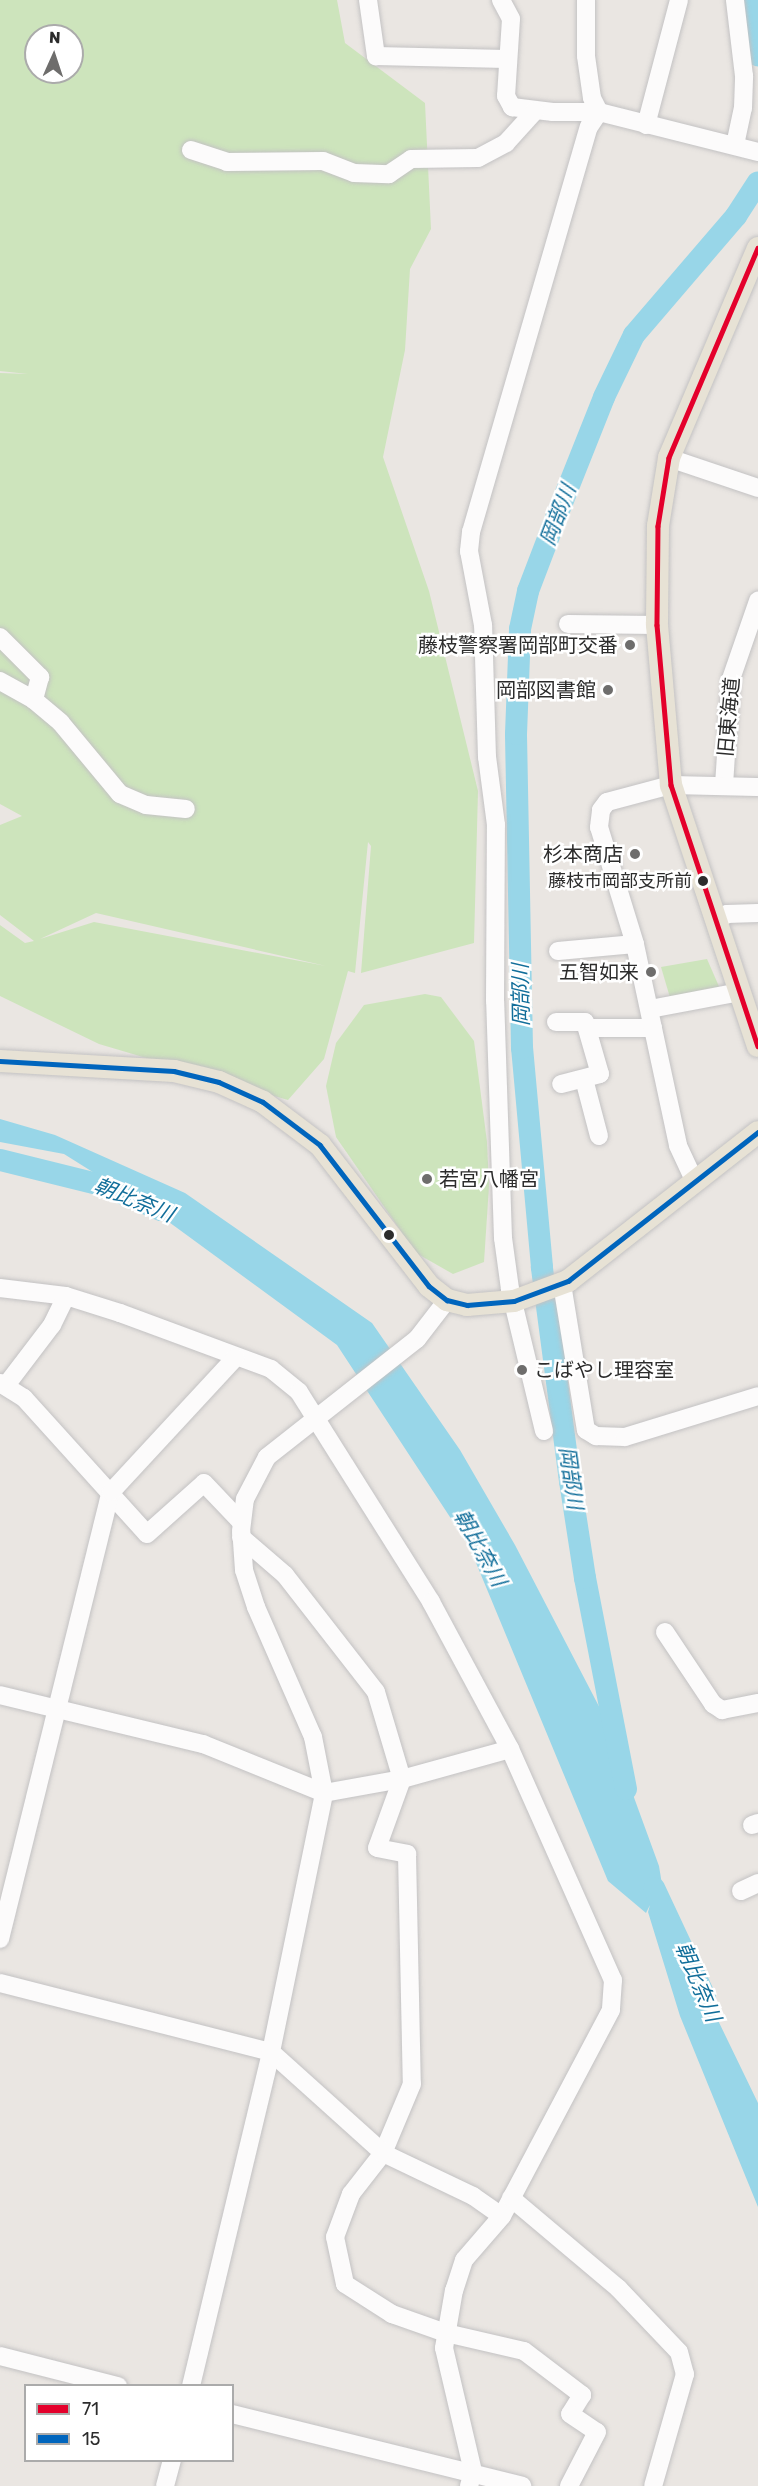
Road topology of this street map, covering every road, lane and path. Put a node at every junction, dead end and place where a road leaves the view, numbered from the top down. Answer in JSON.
{"nodes":[{"id":1,"x":368,"y":0,"type":"edge"},
{"id":2,"x":501,"y":0,"type":"edge"},
{"id":3,"x":586,"y":0,"type":"edge"},
{"id":4,"x":679,"y":0,"type":"edge"},
{"id":5,"x":735,"y":0,"type":"edge"},
{"id":6,"x":506,"y":59,"type":"junction"},
{"id":7,"x":535,"y":111,"type":"junction"},
{"id":8,"x":600,"y":112,"type":"junction"},
{"id":9,"x":646,"y":125,"type":"junction"},
{"id":10,"x":735,"y":145,"type":"junction"},
{"id":11,"x":191,"y":150,"type":"dead end"},
{"id":12,"x":758,"y":152,"type":"edge"},
{"id":13,"x":758,"y":249,"type":"edge"},
{"id":14,"x":669,"y":458,"type":"junction"},
{"id":15,"x":758,"y":488,"type":"edge"},
{"id":16,"x":758,"y":601,"type":"edge"},
{"id":17,"x":568,"y":624,"type":"dead end"},
{"id":18,"x":657,"y":625,"type":"junction"},
{"id":19,"x":0,"y":637,"type":"edge"},
{"id":20,"x":0,"y":681,"type":"edge"},
{"id":21,"x":34,"y":700,"type":"junction"},
{"id":22,"x":671,"y":785,"type":"junction"},
{"id":23,"x":724,"y":785,"type":"junction"},
{"id":24,"x":758,"y":787,"type":"edge"},
{"id":25,"x":186,"y":810,"type":"dead end"},
{"id":26,"x":758,"y":913,"type":"edge"},
{"id":27,"x":716,"y":921,"type":"junction"},
{"id":28,"x":635,"y":944,"type":"junction"},
{"id":29,"x":558,"y":951,"type":"dead end"},
{"id":30,"x":740,"y":992,"type":"junction"},
{"id":31,"x":650,"y":1009,"type":"junction"},
{"id":32,"x":556,"y":1022,"type":"dead end"},
{"id":33,"x":586,"y":1028,"type":"junction"},
{"id":34,"x":653,"y":1028,"type":"junction"},
{"id":35,"x":758,"y":1047,"type":"edge"},
{"id":36,"x":0,"y":1061,"type":"edge"},
{"id":37,"x":584,"y":1079,"type":"junction"},
{"id":38,"x":561,"y":1084,"type":"dead end"},
{"id":39,"x":758,"y":1132,"type":"edge"},
{"id":40,"x":599,"y":1136,"type":"dead end"},
{"id":41,"x":694,"y":1180,"type":"junction"},
{"id":42,"x":559,"y":1285,"type":"junction"},
{"id":43,"x":0,"y":1288,"type":"edge"},
{"id":44,"x":66,"y":1296,"type":"junction"},
{"id":45,"x":447,"y":1300,"type":"junction"},
{"id":46,"x":518,"y":1300,"type":"junction"},
{"id":47,"x":235,"y":1358,"type":"junction"},
{"id":48,"x":4,"y":1384,"type":"edge"},
{"id":49,"x":758,"y":1396,"type":"edge"},
{"id":50,"x":321,"y":1412,"type":"junction"},
{"id":51,"x":544,"y":1431,"type":"dead end"},
{"id":52,"x":111,"y":1492,"type":"junction"},
{"id":53,"x":241,"y":1530,"type":"junction"},
{"id":54,"x":665,"y":1632,"type":"dead end"},
{"id":55,"x":0,"y":1695,"type":"edge"},
{"id":56,"x":758,"y":1703,"type":"edge"},
{"id":57,"x":58,"y":1709,"type":"junction"},
{"id":58,"x":510,"y":1749,"type":"junction"},
{"id":59,"x":402,"y":1779,"type":"junction"},
{"id":60,"x":324,"y":1793,"type":"junction"},
{"id":61,"x":758,"y":1883,"type":"edge"},
{"id":62,"x":741,"y":1891,"type":"dead end"},
{"id":63,"x":0,"y":1939,"type":"edge"},
{"id":64,"x":0,"y":1983,"type":"edge"},
{"id":65,"x":271,"y":2052,"type":"junction"},
{"id":66,"x":383,"y":2153,"type":"junction"},
{"id":67,"x":511,"y":2198,"type":"junction"},
{"id":68,"x":502,"y":2216,"type":"junction"},
{"id":69,"x":446,"y":2333,"type":"junction"},
{"id":70,"x":0,"y":2356,"type":"edge"},
{"id":71,"x":114,"y":2384,"type":"edge"},
{"id":72,"x":191,"y":2384,"type":"edge"},
{"id":73,"x":234,"y":2415,"type":"edge"},
{"id":74,"x":171,"y":2462,"type":"edge"},
{"id":75,"x":471,"y":2479,"type":"edge"},
{"id":76,"x":165,"y":2486,"type":"edge"},
{"id":77,"x":522,"y":2486,"type":"edge"},
{"id":78,"x":569,"y":2486,"type":"edge"},
{"id":79,"x":653,"y":2486,"type":"edge"}],
"edges":[{"from":1,"to":6,"type":"street"},
{"from":2,"to":6,"type":"street"},
{"from":3,"to":8,"type":"street"},
{"from":4,"to":9,"type":"street"},
{"from":5,"to":10,"type":"street"},
{"from":6,"to":7,"type":"street"},
{"from":7,"to":8,"type":"street"},
{"from":7,"to":11,"type":"street"},
{"from":8,"to":9,"type":"street"},
{"from":8,"to":46,"type":"street"},
{"from":9,"to":10,"type":"street"},
{"from":10,"to":12,"type":"street"},
{"from":13,"to":14,"type":"main road"},
{"from":14,"to":15,"type":"street"},
{"from":14,"to":18,"type":"main road"},
{"from":16,"to":23,"type":"street","name":"旧東海道"},
{"from":17,"to":18,"type":"street"},
{"from":18,"to":22,"type":"main road"},
{"from":19,"to":21,"type":"street"},
{"from":20,"to":21,"type":"street"},
{"from":21,"to":25,"type":"street"},
{"from":22,"to":23,"type":"street","name":"旧東海道"},
{"from":22,"to":27,"type":"main road"},
{"from":22,"to":28,"type":"street","name":"旧東海道"},
{"from":23,"to":24,"type":"street"},
{"from":26,"to":27,"type":"street"},
{"from":27,"to":30,"type":"main road"},
{"from":28,"to":29,"type":"street"},
{"from":28,"to":31,"type":"street","name":"旧東海道"},
{"from":30,"to":31,"type":"street"},
{"from":30,"to":35,"type":"main road"},
{"from":31,"to":34,"type":"street","name":"旧東海道"},
{"from":32,"to":33,"type":"street"},
{"from":33,"to":34,"type":"street"},
{"from":33,"to":37,"type":"street"},
{"from":34,"to":41,"type":"street","name":"旧東海道"},
{"from":36,"to":45,"type":"main road"},
{"from":37,"to":38,"type":"street"},
{"from":37,"to":40,"type":"street"},
{"from":39,"to":41,"type":"main road"},
{"from":41,"to":42,"type":"main road"},
{"from":42,"to":46,"type":"main road"},
{"from":42,"to":49,"type":"street"},
{"from":43,"to":44,"type":"street"},
{"from":44,"to":47,"type":"street"},
{"from":44,"to":48,"type":"street"},
{"from":45,"to":46,"type":"main road"},
{"from":45,"to":50,"type":"street"},
{"from":46,"to":51,"type":"street"},
{"from":47,"to":50,"type":"street"},
{"from":47,"to":52,"type":"street"},
{"from":48,"to":52,"type":"street"},
{"from":50,"to":53,"type":"street"},
{"from":50,"to":58,"type":"street"},
{"from":52,"to":53,"type":"street"},
{"from":52,"to":57,"type":"street"},
{"from":53,"to":59,"type":"street"},
{"from":53,"to":60,"type":"street"},
{"from":54,"to":56,"type":"street"},
{"from":55,"to":57,"type":"street"},
{"from":57,"to":60,"type":"street"},
{"from":57,"to":63,"type":"street"},
{"from":58,"to":59,"type":"street"},
{"from":58,"to":67,"type":"street"},
{"from":59,"to":60,"type":"street"},
{"from":59,"to":66,"type":"street"},
{"from":60,"to":65,"type":"street"},
{"from":61,"to":62,"type":"street"},
{"from":64,"to":65,"type":"street"},
{"from":65,"to":66,"type":"street"},
{"from":65,"to":72,"type":"street"},
{"from":66,"to":68,"type":"street"},
{"from":66,"to":69,"type":"street"},
{"from":67,"to":68,"type":"street"},
{"from":67,"to":79,"type":"street"},
{"from":68,"to":69,"type":"street"},
{"from":69,"to":75,"type":"street"},
{"from":69,"to":78,"type":"street"},
{"from":70,"to":71,"type":"street"},
{"from":73,"to":75,"type":"street"},
{"from":74,"to":76,"type":"street"},
{"from":75,"to":77,"type":"street"}]}
